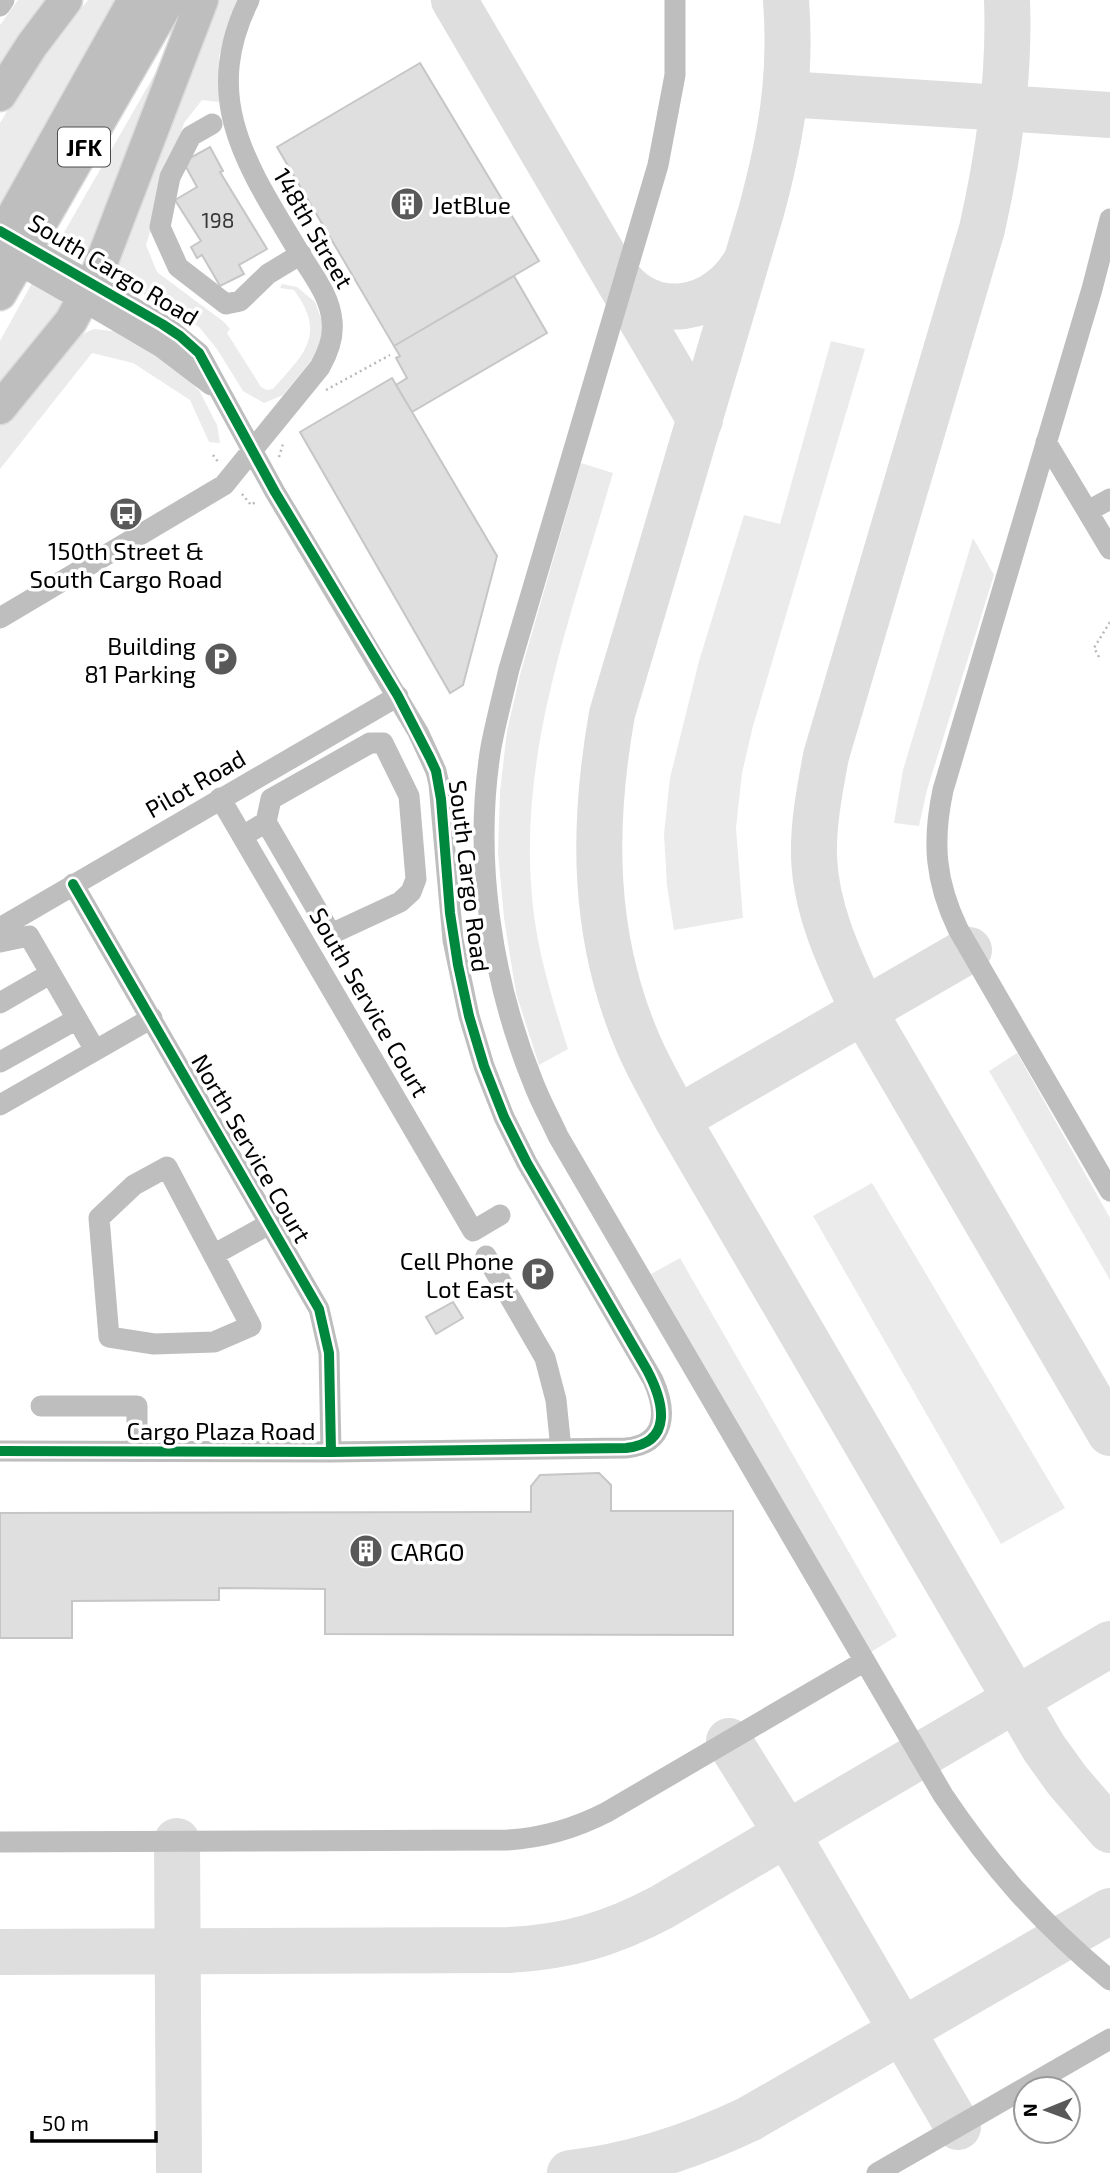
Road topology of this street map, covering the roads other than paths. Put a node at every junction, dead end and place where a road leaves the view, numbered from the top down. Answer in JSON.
{"nodes":[{"id":1,"x":4,"y":0,"type":"edge"},
{"id":2,"x":66,"y":0,"type":"edge"},
{"id":3,"x":134,"y":0,"type":"edge"},
{"id":4,"x":169,"y":0,"type":"edge"},
{"id":5,"x":201,"y":0,"type":"edge"},
{"id":6,"x":249,"y":0,"type":"edge"},
{"id":7,"x":675,"y":0,"type":"edge"},
{"id":8,"x":0,"y":6,"type":"edge"},
{"id":9,"x":0,"y":95,"type":"edge"},
{"id":10,"x":212,"y":124,"type":"dead end"},
{"id":11,"x":1110,"y":219,"type":"edge"},
{"id":12,"x":0,"y":231,"type":"edge"},
{"id":13,"x":0,"y":239,"type":"edge"},
{"id":14,"x":0,"y":254,"type":"edge"},
{"id":15,"x":300,"y":254,"type":"junction"},
{"id":16,"x":79,"y":287,"type":"junction"},
{"id":17,"x":0,"y":294,"type":"edge"},
{"id":18,"x":0,"y":408,"type":"edge"},
{"id":19,"x":1046,"y":442,"type":"junction"},
{"id":20,"x":252,"y":450,"type":"junction"},
{"id":21,"x":1110,"y":499,"type":"edge"},
{"id":22,"x":1088,"y":511,"type":"junction"},
{"id":23,"x":1110,"y":549,"type":"edge"},
{"id":24,"x":0,"y":618,"type":"edge"},
{"id":25,"x":398,"y":696,"type":"junction"},
{"id":26,"x":220,"y":798,"type":"junction"},
{"id":27,"x":266,"y":822,"type":"junction"},
{"id":28,"x":243,"y":836,"type":"junction"},
{"id":29,"x":73,"y":884,"type":"junction"},
{"id":30,"x":0,"y":928,"type":"edge"},
{"id":31,"x":0,"y":942,"type":"edge"},
{"id":32,"x":50,"y":974,"type":"junction"},
{"id":33,"x":0,"y":1003,"type":"edge"},
{"id":34,"x":152,"y":1018,"type":"junction"},
{"id":35,"x":77,"y":1019,"type":"junction"},
{"id":36,"x":95,"y":1050,"type":"junction"},
{"id":37,"x":0,"y":1062,"type":"edge"},
{"id":38,"x":0,"y":1104,"type":"edge"},
{"id":39,"x":1110,"y":1191,"type":"edge"},
{"id":40,"x":500,"y":1214,"type":"dead end"},
{"id":41,"x":271,"y":1223,"type":"junction"},
{"id":42,"x":215,"y":1254,"type":"junction"},
{"id":43,"x":486,"y":1256,"type":"dead end"},
{"id":44,"x":41,"y":1406,"type":"dead end"},
{"id":45,"x":650,"y":1440,"type":"joint"},
{"id":46,"x":561,"y":1449,"type":"junction"},
{"id":47,"x":0,"y":1451,"type":"edge"},
{"id":48,"x":137,"y":1451,"type":"junction"},
{"id":49,"x":331,"y":1451,"type":"junction"},
{"id":50,"x":864,"y":1661,"type":"junction"},
{"id":51,"x":0,"y":1842,"type":"edge"},
{"id":52,"x":1110,"y":1980,"type":"edge"},
{"id":53,"x":1110,"y":2039,"type":"edge"},
{"id":54,"x":877,"y":2173,"type":"edge"}],
"edges":[{"from":1,"to":8,"type":"street"},
{"from":2,"to":9,"type":"highway"},
{"from":3,"to":13,"type":"highway","number":"JFK"},
{"from":4,"to":17,"type":"highway","number":"JFK"},
{"from":5,"to":16,"type":"highway"},
{"from":6,"to":15,"type":"street","name":"148th Street"},
{"from":7,"to":50,"type":"street"},
{"from":10,"to":15,"type":"street"},
{"from":11,"to":19,"type":"street"},
{"from":12,"to":16,"type":"street","name":"South Cargo Road","bridge":true},
{"from":14,"to":16,"type":"street","name":"South Cargo Road","bridge":true},
{"from":15,"to":20,"type":"street","name":"148th Street"},
{"from":16,"to":18,"type":"highway"},
{"from":16,"to":20,"type":"street","name":"South Cargo Road"},
{"from":19,"to":22,"type":"street"},
{"from":19,"to":39,"type":"street"},
{"from":20,"to":24,"type":"street","name":"148th Street"},
{"from":20,"to":25,"type":"street","name":"South Cargo Road"},
{"from":21,"to":22,"type":"street"},
{"from":22,"to":23,"type":"street"},
{"from":25,"to":26,"type":"street","name":"Pilot Road"},
{"from":25,"to":45,"type":"street","name":"South Cargo Road"},
{"from":26,"to":28,"type":"street","name":"South Service Court"},
{"from":26,"to":29,"type":"street","name":"Pilot Road"},
{"from":27,"to":27,"type":"street"},
{"from":27,"to":28,"type":"street"},
{"from":28,"to":40,"type":"street","name":"South Service Court"},
{"from":29,"to":30,"type":"street","name":"Pilot Road"},
{"from":29,"to":34,"type":"street","name":"North Service Court"},
{"from":31,"to":32,"type":"street"},
{"from":32,"to":33,"type":"street"},
{"from":32,"to":35,"type":"street"},
{"from":34,"to":36,"type":"street"},
{"from":34,"to":41,"type":"street","name":"North Service Court"},
{"from":35,"to":36,"type":"street"},
{"from":35,"to":37,"type":"street"},
{"from":36,"to":38,"type":"street"},
{"from":41,"to":42,"type":"street"},
{"from":41,"to":49,"type":"street","name":"North Service Court"},
{"from":42,"to":42,"type":"street"},
{"from":43,"to":46,"type":"street"},
{"from":44,"to":48,"type":"street"},
{"from":45,"to":46,"type":"street","name":"Cargo Plaza Road"},
{"from":46,"to":49,"type":"street","name":"Cargo Plaza Road"},
{"from":47,"to":48,"type":"street","name":"Cargo Plaza Road"},
{"from":48,"to":49,"type":"street","name":"Cargo Plaza Road"},
{"from":50,"to":51,"type":"street"},
{"from":50,"to":52,"type":"street"},
{"from":53,"to":54,"type":"street"}]}
